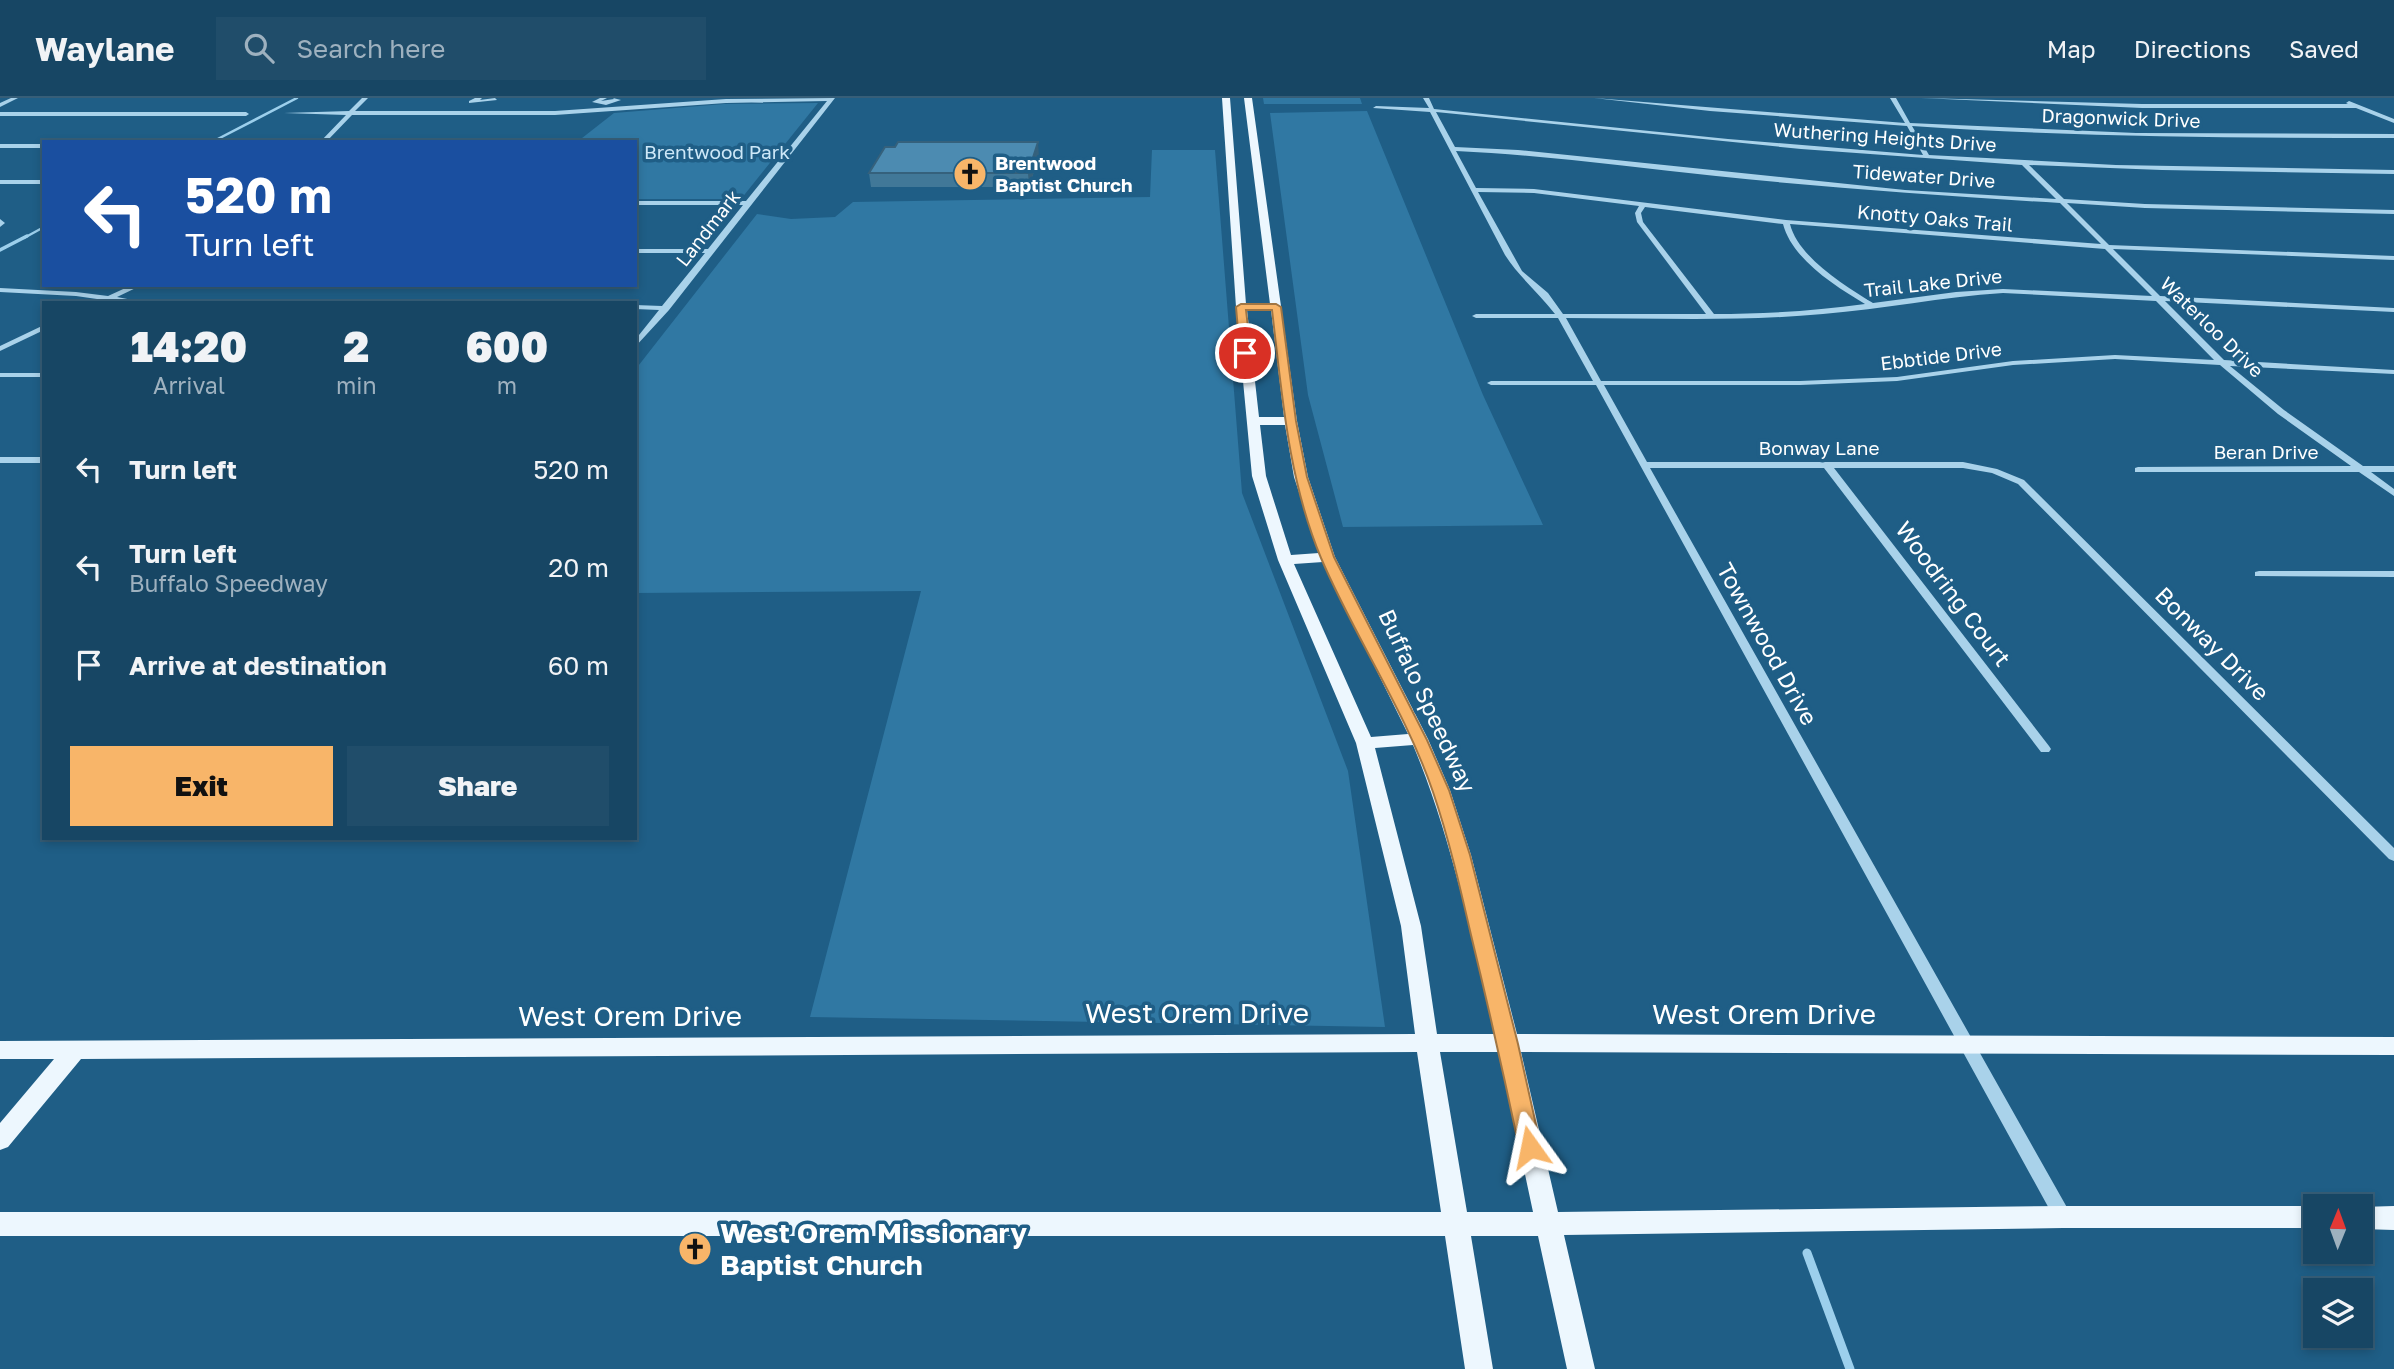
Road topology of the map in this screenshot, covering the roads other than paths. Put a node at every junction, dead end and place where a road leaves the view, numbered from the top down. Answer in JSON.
{"nodes":[{"id":1,"x":15,"y":98,"type":"edge"},
{"id":2,"x":365,"y":98,"type":"edge"},
{"id":3,"x":492,"y":98,"type":"edge"},
{"id":4,"x":616,"y":98,"type":"edge"},
{"id":5,"x":1226,"y":98,"type":"edge"},
{"id":6,"x":1248,"y":98,"type":"edge"},
{"id":7,"x":1426,"y":98,"type":"edge"},
{"id":8,"x":1597,"y":98,"type":"edge"},
{"id":9,"x":1893,"y":98,"type":"edge"},
{"id":10,"x":1924,"y":98,"type":"edge"},
{"id":11,"x":2337,"y":98,"type":"edge"},
{"id":12,"x":831,"y":99,"type":"edge"},
{"id":13,"x":479,"y":101,"type":"edge"},
{"id":14,"x":605,"y":101,"type":"edge"},
{"id":15,"x":0,"y":105,"type":"edge"},
{"id":16,"x":2357,"y":106,"type":"junction"},
{"id":17,"x":1376,"y":108,"type":"dead end"},
{"id":18,"x":1432,"y":110,"type":"junction"},
{"id":19,"x":604,"y":111,"type":"junction"},
{"id":20,"x":287,"y":113,"type":"dead end"},
{"id":21,"x":348,"y":113,"type":"junction"},
{"id":22,"x":0,"y":114,"type":"edge"},
{"id":23,"x":246,"y":114,"type":"dead end"},
{"id":24,"x":461,"y":114,"type":"junction"},
{"id":25,"x":2394,"y":121,"type":"edge"},
{"id":26,"x":1908,"y":125,"type":"junction"},
{"id":27,"x":1229,"y":133,"type":"junction"},
{"id":28,"x":1253,"y":133,"type":"junction"},
{"id":29,"x":2394,"y":136,"type":"edge"},
{"id":30,"x":325,"y":140,"type":"edge"},
{"id":31,"x":0,"y":146,"type":"edge"},
{"id":32,"x":42,"y":146,"type":"edge"},
{"id":33,"x":1454,"y":149,"type":"junction"},
{"id":34,"x":1927,"y":157,"type":"junction"},
{"id":35,"x":2024,"y":163,"type":"junction"},
{"id":36,"x":2394,"y":172,"type":"edge"},
{"id":37,"x":1233,"y":179,"type":"junction"},
{"id":38,"x":1259,"y":179,"type":"junction"},
{"id":39,"x":0,"y":182,"type":"edge"},
{"id":40,"x":42,"y":182,"type":"edge"},
{"id":41,"x":1476,"y":190,"type":"junction"},
{"id":42,"x":2062,"y":202,"type":"junction"},
{"id":43,"x":637,"y":203,"type":"edge"},
{"id":44,"x":748,"y":203,"type":"junction"},
{"id":45,"x":1643,"y":205,"type":"junction"},
{"id":46,"x":2394,"y":212,"type":"edge"},
{"id":47,"x":1786,"y":222,"type":"junction"},
{"id":48,"x":1251,"y":235,"type":"junction"},
{"id":49,"x":2108,"y":247,"type":"junction"},
{"id":50,"x":637,"y":251,"type":"edge"},
{"id":51,"x":711,"y":251,"type":"junction"},
{"id":52,"x":2394,"y":258,"type":"edge"},
{"id":53,"x":134,"y":287,"type":"edge"},
{"id":54,"x":0,"y":290,"type":"edge"},
{"id":55,"x":108,"y":298,"type":"junction"},
{"id":56,"x":2159,"y":298,"type":"junction"},
{"id":57,"x":101,"y":301,"type":"edge"},
{"id":58,"x":130,"y":301,"type":"edge"},
{"id":59,"x":1871,"y":305,"type":"junction"},
{"id":60,"x":637,"y":307,"type":"edge"},
{"id":61,"x":666,"y":307,"type":"junction"},
{"id":62,"x":1241,"y":307,"type":"junction"},
{"id":63,"x":1276,"y":307,"type":"junction"},
{"id":64,"x":2394,"y":310,"type":"edge"},
{"id":65,"x":1560,"y":316,"type":"junction"},
{"id":66,"x":1712,"y":316,"type":"junction"},
{"id":67,"x":1476,"y":317,"type":"dead end"},
{"id":68,"x":42,"y":328,"type":"edge"},
{"id":69,"x":637,"y":343,"type":"edge"},
{"id":70,"x":0,"y":349,"type":"edge"},
{"id":71,"x":2220,"y":361,"type":"junction"},
{"id":72,"x":2394,"y":372,"type":"edge"},
{"id":73,"x":42,"y":375,"type":"edge"},
{"id":74,"x":0,"y":376,"type":"edge"},
{"id":75,"x":1491,"y":383,"type":"dead end"},
{"id":76,"x":1597,"y":384,"type":"junction"},
{"id":77,"x":1252,"y":421,"type":"junction"},
{"id":78,"x":1291,"y":421,"type":"junction"},
{"id":79,"x":0,"y":460,"type":"edge"},
{"id":80,"x":42,"y":460,"type":"edge"},
{"id":81,"x":1643,"y":465,"type":"junction"},
{"id":82,"x":1827,"y":465,"type":"junction"},
{"id":83,"x":2361,"y":469,"type":"junction"},
{"id":84,"x":2394,"y":469,"type":"edge"},
{"id":85,"x":2138,"y":470,"type":"dead end"},
{"id":86,"x":1994,"y":471,"type":"joint"},
{"id":87,"x":2394,"y":493,"type":"edge"},
{"id":88,"x":1328,"y":557,"type":"junction"},
{"id":89,"x":1285,"y":560,"type":"junction"},
{"id":90,"x":2259,"y":574,"type":"dead end"},
{"id":91,"x":2394,"y":574,"type":"edge"},
{"id":92,"x":1419,"y":740,"type":"junction"},
{"id":93,"x":1365,"y":743,"type":"junction"},
{"id":94,"x":2045,"y":749,"type":"dead end"},
{"id":95,"x":2394,"y":856,"type":"edge"},
{"id":96,"x":1427,"y":1043,"type":"junction"},
{"id":97,"x":1508,"y":1044,"type":"junction"},
{"id":98,"x":2394,"y":1046,"type":"edge"},
{"id":99,"x":1969,"y":1047,"type":"junction"},
{"id":100,"x":0,"y":1051,"type":"edge"},
{"id":101,"x":74,"y":1051,"type":"junction"},
{"id":102,"x":0,"y":1140,"type":"edge"},
{"id":103,"x":2063,"y":1217,"type":"junction"},
{"id":104,"x":2303,"y":1217,"type":"edge"},
{"id":105,"x":2373,"y":1218,"type":"edge"},
{"id":106,"x":2394,"y":1218,"type":"edge"},
{"id":107,"x":1456,"y":1223,"type":"junction"},
{"id":108,"x":0,"y":1224,"type":"edge"},
{"id":109,"x":1546,"y":1224,"type":"junction"},
{"id":110,"x":1479,"y":1369,"type":"edge"},
{"id":111,"x":1581,"y":1369,"type":"edge"}],
"edges":[{"from":1,"to":15,"type":"street"},
{"from":2,"to":21,"type":"street"},
{"from":3,"to":13,"type":"street"},
{"from":4,"to":14,"type":"street"},
{"from":5,"to":27,"type":"main road","name":"Buffalo Speedway"},
{"from":6,"to":28,"type":"main road","name":"Buffalo Speedway"},
{"from":7,"to":18,"type":"street","name":"Townwood Drive"},
{"from":8,"to":26,"type":"street","name":"Dragonwick Drive"},
{"from":9,"to":26,"type":"street"},
{"from":10,"to":16,"type":"street"},
{"from":11,"to":16,"type":"street"},
{"from":12,"to":19,"type":"street"},
{"from":12,"to":44,"type":"street","name":"Landmark"},
{"from":13,"to":24,"type":"street"},
{"from":14,"to":19,"type":"street"},
{"from":16,"to":25,"type":"street"},
{"from":17,"to":18,"type":"street","name":"Wuthering Heights Drive"},
{"from":18,"to":33,"type":"street","name":"Townwood Drive"},
{"from":18,"to":34,"type":"street","name":"Wuthering Heights Drive"},
{"from":19,"to":24,"type":"street"},
{"from":20,"to":21,"type":"street"},
{"from":21,"to":24,"type":"street"},
{"from":21,"to":30,"type":"street"},
{"from":22,"to":23,"type":"street"},
{"from":26,"to":29,"type":"street","name":"Dragonwick Drive"},
{"from":26,"to":34,"type":"street"},
{"from":27,"to":28,"type":"main road"},
{"from":27,"to":37,"type":"main road","name":"Buffalo Speedway"},
{"from":28,"to":38,"type":"main road","name":"Buffalo Speedway"},
{"from":31,"to":32,"type":"street"},
{"from":33,"to":41,"type":"street","name":"Townwood Drive"},
{"from":33,"to":42,"type":"street","name":"Tidewater Drive"},
{"from":34,"to":35,"type":"street","name":"Wuthering Heights Drive"},
{"from":35,"to":36,"type":"street","name":"Wuthering Heights Drive"},
{"from":35,"to":42,"type":"street","name":"Waterloo Drive"},
{"from":37,"to":38,"type":"main road"},
{"from":37,"to":48,"type":"main road","name":"Buffalo Speedway"},
{"from":38,"to":48,"type":"main road","name":"Buffalo Speedway"},
{"from":39,"to":40,"type":"street"},
{"from":41,"to":45,"type":"street","name":"Knotty Oaks Trail"},
{"from":41,"to":65,"type":"street","name":"Townwood Drive"},
{"from":42,"to":46,"type":"street","name":"Tidewater Drive"},
{"from":42,"to":49,"type":"street","name":"Waterloo Drive"},
{"from":43,"to":44,"type":"street"},
{"from":44,"to":51,"type":"street","name":"Landmark"},
{"from":45,"to":47,"type":"street","name":"Knotty Oaks Trail"},
{"from":45,"to":66,"type":"street"},
{"from":47,"to":49,"type":"street","name":"Knotty Oaks Trail"},
{"from":47,"to":59,"type":"street"},
{"from":48,"to":62,"type":"main road","name":"Buffalo Speedway"},
{"from":48,"to":63,"type":"main road","name":"Buffalo Speedway"},
{"from":49,"to":52,"type":"street","name":"Knotty Oaks Trail"},
{"from":49,"to":56,"type":"street","name":"Waterloo Drive"},
{"from":50,"to":51,"type":"street"},
{"from":51,"to":61,"type":"street","name":"Landmark"},
{"from":53,"to":55,"type":"street"},
{"from":54,"to":55,"type":"street"},
{"from":55,"to":57,"type":"street"},
{"from":55,"to":58,"type":"street"},
{"from":56,"to":59,"type":"street","name":"Trail Lake Drive"},
{"from":56,"to":64,"type":"street","name":"Trail Lake Drive"},
{"from":56,"to":71,"type":"street","name":"Waterloo Drive"},
{"from":59,"to":66,"type":"street","name":"Trail Lake Drive"},
{"from":60,"to":61,"type":"street"},
{"from":61,"to":69,"type":"street","name":"Landmark"},
{"from":62,"to":63,"type":"main road"},
{"from":62,"to":77,"type":"main road","name":"Buffalo Speedway"},
{"from":63,"to":78,"type":"main road","name":"Buffalo Speedway"},
{"from":65,"to":66,"type":"street","name":"Trail Lake Drive"},
{"from":65,"to":67,"type":"street","name":"Trail Lake Drive"},
{"from":65,"to":76,"type":"street","name":"Townwood Drive"},
{"from":68,"to":70,"type":"street"},
{"from":71,"to":72,"type":"street","name":"Ebbtide Drive"},
{"from":71,"to":76,"type":"street","name":"Ebbtide Drive"},
{"from":71,"to":83,"type":"street","name":"Waterloo Drive"},
{"from":73,"to":74,"type":"street"},
{"from":75,"to":76,"type":"street","name":"Ebbtide Drive"},
{"from":76,"to":81,"type":"street","name":"Townwood Drive"},
{"from":77,"to":78,"type":"main road"},
{"from":77,"to":89,"type":"main road","name":"Buffalo Speedway"},
{"from":78,"to":88,"type":"main road","name":"Buffalo Speedway"},
{"from":79,"to":80,"type":"street"},
{"from":81,"to":82,"type":"street","name":"Bonway Lane"},
{"from":81,"to":99,"type":"street","name":"Townwood Drive"},
{"from":82,"to":86,"type":"street","name":"Bonway Lane"},
{"from":82,"to":94,"type":"street","name":"Woodring Court"},
{"from":83,"to":84,"type":"street","name":"Beran Drive"},
{"from":83,"to":85,"type":"street","name":"Beran Drive"},
{"from":83,"to":87,"type":"street","name":"Waterloo Drive"},
{"from":86,"to":95,"type":"street","name":"Bonway Drive"},
{"from":88,"to":89,"type":"main road"},
{"from":88,"to":92,"type":"main road","name":"Buffalo Speedway"},
{"from":89,"to":93,"type":"main road","name":"Buffalo Speedway"},
{"from":90,"to":91,"type":"street"},
{"from":92,"to":93,"type":"main road"},
{"from":92,"to":97,"type":"main road","name":"Buffalo Speedway"},
{"from":93,"to":96,"type":"main road","name":"Buffalo Speedway"},
{"from":96,"to":97,"type":"main road","name":"West Orem Drive"},
{"from":96,"to":101,"type":"main road","name":"West Orem Drive"},
{"from":96,"to":107,"type":"main road","name":"Buffalo Speedway"},
{"from":97,"to":99,"type":"main road","name":"West Orem Drive"},
{"from":97,"to":109,"type":"main road","name":"Buffalo Speedway"},
{"from":98,"to":99,"type":"main road","name":"West Orem Drive"},
{"from":99,"to":103,"type":"street","name":"Townwood Drive"},
{"from":100,"to":101,"type":"main road","name":"West Orem Drive"},
{"from":101,"to":102,"type":"main road"},
{"from":103,"to":104,"type":"main road"},
{"from":103,"to":109,"type":"main road"},
{"from":105,"to":106,"type":"main road"},
{"from":107,"to":108,"type":"main road"},
{"from":107,"to":109,"type":"main road"},
{"from":107,"to":110,"type":"main road","name":"Buffalo Speedway"},
{"from":109,"to":111,"type":"main road","name":"Buffalo Speedway"}]}
